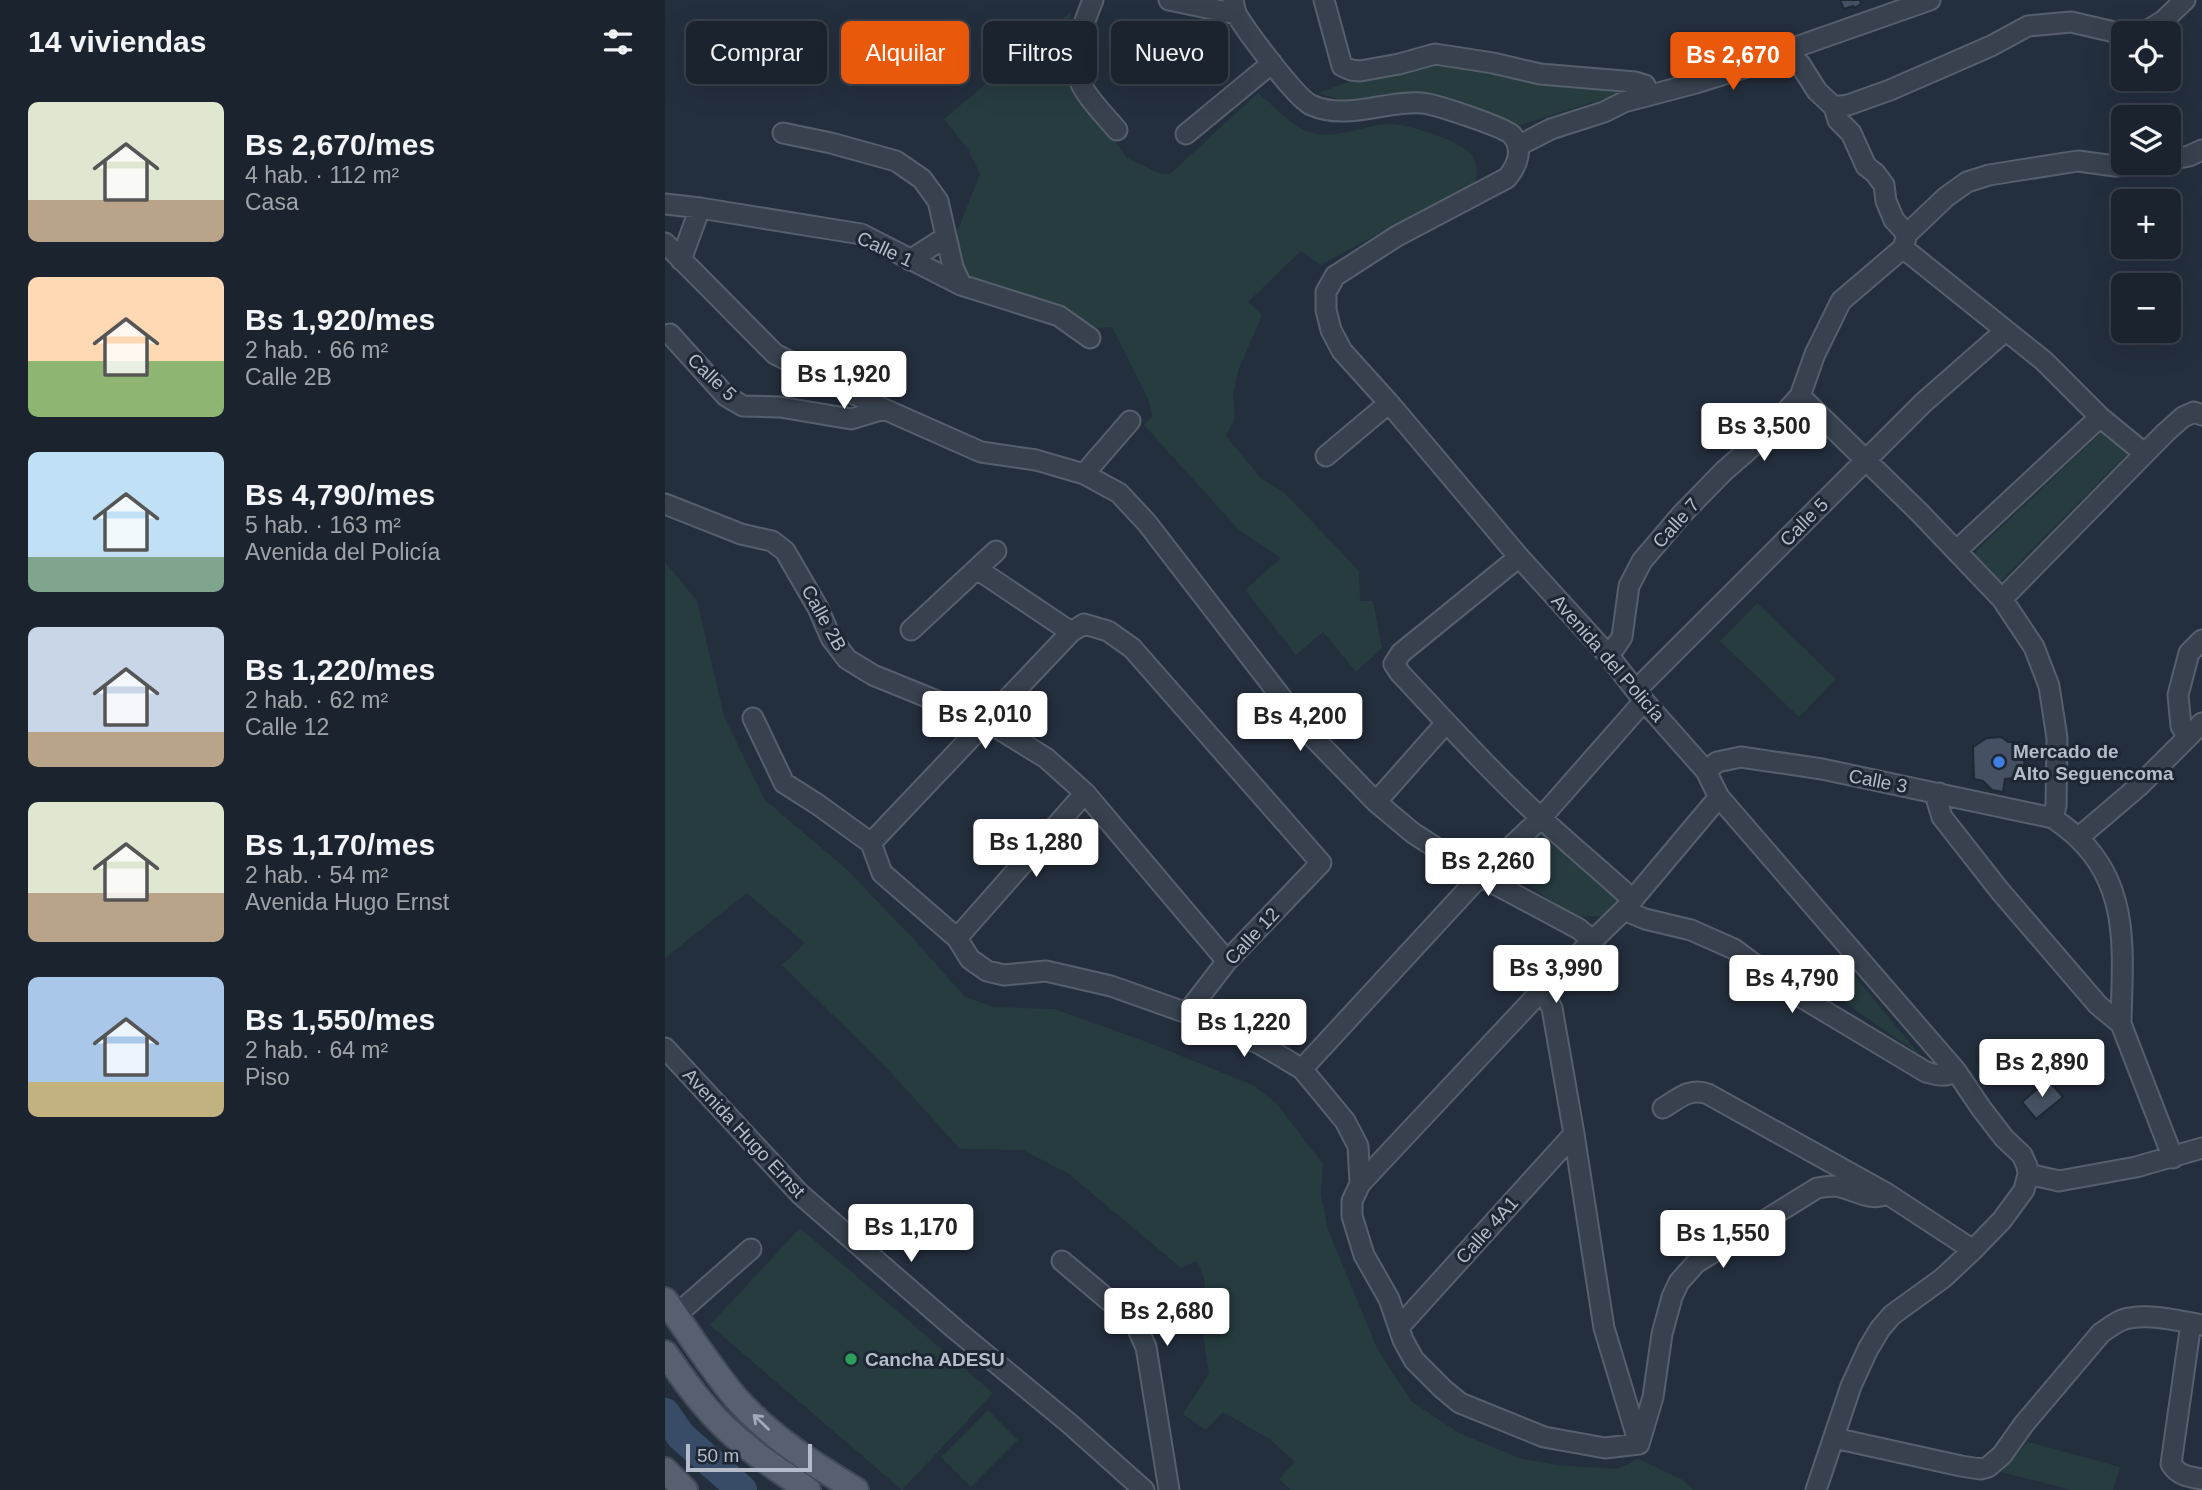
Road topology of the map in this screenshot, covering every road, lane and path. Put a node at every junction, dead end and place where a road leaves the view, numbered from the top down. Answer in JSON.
{"nodes":[{"id":1,"x":1093,"y":0,"type":"edge"},
{"id":2,"x":1169,"y":0,"type":"edge"},
{"id":3,"x":1324,"y":0,"type":"edge"},
{"id":4,"x":1930,"y":0,"type":"edge"},
{"id":5,"x":2185,"y":0,"type":"edge"},
{"id":6,"x":1909,"y":4,"type":"edge"},
{"id":7,"x":1234,"y":7,"type":"edge"},
{"id":8,"x":2164,"y":21,"type":"edge"},
{"id":9,"x":2111,"y":31,"type":"edge"},
{"id":10,"x":1789,"y":54,"type":"junction"},
{"id":11,"x":1272,"y":63,"type":"junction"},
{"id":12,"x":1648,"y":94,"type":"junction"},
{"id":13,"x":1836,"y":113,"type":"junction"},
{"id":14,"x":1117,"y":130,"type":"dead end"},
{"id":15,"x":783,"y":133,"type":"dead end"},
{"id":16,"x":1186,"y":134,"type":"dead end"},
{"id":17,"x":1518,"y":146,"type":"junction"},
{"id":18,"x":2202,"y":150,"type":"edge"},
{"id":19,"x":2181,"y":158,"type":"edge"},
{"id":20,"x":2111,"y":165,"type":"edge"},
{"id":21,"x":665,"y":204,"type":"edge"},
{"id":22,"x":700,"y":208,"type":"junction"},
{"id":23,"x":946,"y":237,"type":"junction"},
{"id":24,"x":1905,"y":241,"type":"junction"},
{"id":25,"x":665,"y":243,"type":"edge"},
{"id":26,"x":681,"y":260,"type":"junction"},
{"id":27,"x":910,"y":260,"type":"junction"},
{"id":28,"x":961,"y":285,"type":"junction"},
{"id":29,"x":2005,"y":331,"type":"junction"},
{"id":30,"x":670,"y":334,"type":"dead end"},
{"id":31,"x":1090,"y":338,"type":"dead end"},
{"id":32,"x":1800,"y":396,"type":"junction"},
{"id":33,"x":1389,"y":403,"type":"junction"},
{"id":34,"x":884,"y":409,"type":"junction"},
{"id":35,"x":2202,"y":415,"type":"edge"},
{"id":36,"x":2100,"y":417,"type":"junction"},
{"id":37,"x":1130,"y":421,"type":"dead end"},
{"id":38,"x":2144,"y":453,"type":"junction"},
{"id":39,"x":1326,"y":456,"type":"dead end"},
{"id":40,"x":1867,"y":459,"type":"junction"},
{"id":41,"x":1084,"y":474,"type":"junction"},
{"id":42,"x":665,"y":504,"type":"edge"},
{"id":43,"x":996,"y":551,"type":"dead end"},
{"id":44,"x":1956,"y":551,"type":"junction"},
{"id":45,"x":1519,"y":557,"type":"junction"},
{"id":46,"x":977,"y":569,"type":"junction"},
{"id":47,"x":2002,"y":599,"type":"junction"},
{"id":48,"x":911,"y":630,"type":"dead end"},
{"id":49,"x":1071,"y":632,"type":"junction"},
{"id":50,"x":2202,"y":640,"type":"edge"},
{"id":51,"x":1609,"y":656,"type":"junction"},
{"id":52,"x":1640,"y":695,"type":"junction"},
{"id":53,"x":753,"y":718,"type":"dead end"},
{"id":54,"x":986,"y":721,"type":"junction"},
{"id":55,"x":1446,"y":723,"type":"junction"},
{"id":56,"x":2202,"y":723,"type":"edge"},
{"id":57,"x":2187,"y":737,"type":"junction"},
{"id":58,"x":1706,"y":771,"type":"junction"},
{"id":59,"x":1085,"y":793,"type":"junction"},
{"id":60,"x":1939,"y":793,"type":"junction"},
{"id":61,"x":1719,"y":797,"type":"junction"},
{"id":62,"x":1376,"y":802,"type":"junction"},
{"id":63,"x":1541,"y":818,"type":"junction"},
{"id":64,"x":2053,"y":818,"type":"junction"},
{"id":65,"x":2078,"y":838,"type":"junction"},
{"id":66,"x":871,"y":844,"type":"junction"},
{"id":67,"x":1480,"y":876,"type":"junction"},
{"id":68,"x":1629,"y":905,"type":"junction"},
{"id":69,"x":957,"y":937,"type":"junction"},
{"id":70,"x":1592,"y":940,"type":"junction"},
{"id":71,"x":1227,"y":961,"type":"junction"},
{"id":72,"x":1542,"y":990,"type":"junction"},
{"id":73,"x":1187,"y":1013,"type":"junction"},
{"id":74,"x":2121,"y":1024,"type":"junction"},
{"id":75,"x":665,"y":1048,"type":"edge"},
{"id":76,"x":1302,"y":1069,"type":"junction"},
{"id":77,"x":1956,"y":1071,"type":"junction"},
{"id":78,"x":1663,"y":1108,"type":"dead end"},
{"id":79,"x":1574,"y":1134,"type":"junction"},
{"id":80,"x":2202,"y":1148,"type":"edge"},
{"id":81,"x":2173,"y":1158,"type":"junction"},
{"id":82,"x":2028,"y":1174,"type":"junction"},
{"id":83,"x":1360,"y":1184,"type":"junction"},
{"id":84,"x":1886,"y":1193,"type":"junction"},
{"id":85,"x":751,"y":1250,"type":"dead end"},
{"id":86,"x":1973,"y":1250,"type":"junction"},
{"id":87,"x":1062,"y":1261,"type":"dead end"},
{"id":88,"x":670,"y":1308,"type":"edge"},
{"id":89,"x":2196,"y":1324,"type":"edge"},
{"id":90,"x":1400,"y":1326,"type":"junction"},
{"id":91,"x":665,"y":1353,"type":"edge"},
{"id":92,"x":1834,"y":1438,"type":"junction"},
{"id":93,"x":1639,"y":1444,"type":"junction"},
{"id":94,"x":665,"y":1470,"type":"edge"},
{"id":95,"x":2202,"y":1479,"type":"edge"},
{"id":96,"x":684,"y":1490,"type":"edge"},
{"id":97,"x":808,"y":1490,"type":"edge"},
{"id":98,"x":856,"y":1490,"type":"edge"},
{"id":99,"x":1144,"y":1490,"type":"edge"},
{"id":100,"x":1169,"y":1490,"type":"edge"},
{"id":101,"x":1816,"y":1490,"type":"edge"}],
"edges":[{"from":1,"to":14,"type":"street"},
{"from":2,"to":7,"type":"street"},
{"from":3,"to":12,"type":"street"},
{"from":4,"to":6,"type":"street"},
{"from":5,"to":8,"type":"street"},
{"from":6,"to":10,"type":"street"},
{"from":7,"to":11,"type":"street"},
{"from":9,"to":13,"type":"street"},
{"from":10,"to":12,"type":"street"},
{"from":10,"to":13,"type":"street"},
{"from":11,"to":16,"type":"street"},
{"from":11,"to":17,"type":"street"},
{"from":12,"to":17,"type":"street"},
{"from":13,"to":24,"type":"street"},
{"from":15,"to":23,"type":"street"},
{"from":17,"to":33,"type":"street","name":"Avenida del Policía"},
{"from":18,"to":19,"type":"street"},
{"from":20,"to":24,"type":"street","name":"Calle 7"},
{"from":21,"to":22,"type":"street","name":"Calle 1"},
{"from":22,"to":26,"type":"street"},
{"from":22,"to":27,"type":"street","name":"Calle 1"},
{"from":23,"to":27,"type":"street"},
{"from":23,"to":28,"type":"street"},
{"from":24,"to":29,"type":"street"},
{"from":24,"to":32,"type":"street","name":"Calle 7"},
{"from":25,"to":26,"type":"street"},
{"from":26,"to":34,"type":"street"},
{"from":27,"to":28,"type":"street","name":"Calle 1"},
{"from":28,"to":31,"type":"street","name":"Calle 1"},
{"from":29,"to":36,"type":"street"},
{"from":29,"to":40,"type":"street","name":"Calle 5"},
{"from":30,"to":34,"type":"street","name":"Calle 5"},
{"from":32,"to":40,"type":"street"},
{"from":32,"to":51,"type":"street","name":"Calle 7"},
{"from":33,"to":39,"type":"street"},
{"from":33,"to":45,"type":"street","name":"Avenida del Policía"},
{"from":34,"to":41,"type":"street"},
{"from":35,"to":38,"type":"street"},
{"from":36,"to":38,"type":"street"},
{"from":36,"to":44,"type":"street"},
{"from":37,"to":41,"type":"street"},
{"from":38,"to":47,"type":"street"},
{"from":40,"to":44,"type":"street"},
{"from":40,"to":52,"type":"street","name":"Calle 5"},
{"from":41,"to":62,"type":"street"},
{"from":42,"to":54,"type":"street","name":"Calle 2B"},
{"from":43,"to":46,"type":"street"},
{"from":44,"to":47,"type":"street"},
{"from":45,"to":51,"type":"street","name":"Avenida del Policía"},
{"from":45,"to":55,"type":"street"},
{"from":46,"to":48,"type":"street"},
{"from":46,"to":49,"type":"street"},
{"from":47,"to":64,"type":"street"},
{"from":49,"to":54,"type":"street"},
{"from":49,"to":71,"type":"street","name":"Calle 12"},
{"from":50,"to":57,"type":"street"},
{"from":51,"to":52,"type":"street","name":"Avenida del Policía"},
{"from":52,"to":58,"type":"street","name":"Avenida del Policía"},
{"from":52,"to":63,"type":"street","name":"Calle 5"},
{"from":53,"to":66,"type":"street"},
{"from":54,"to":59,"type":"street","name":"Calle 2B"},
{"from":54,"to":66,"type":"street"},
{"from":55,"to":62,"type":"street"},
{"from":55,"to":63,"type":"street"},
{"from":56,"to":57,"type":"street"},
{"from":57,"to":65,"type":"street"},
{"from":58,"to":60,"type":"street","name":"Calle 3"},
{"from":58,"to":61,"type":"street","name":"Avenida del Policía"},
{"from":59,"to":69,"type":"street"},
{"from":59,"to":71,"type":"street","name":"Calle 2B"},
{"from":60,"to":64,"type":"street","name":"Calle 3"},
{"from":60,"to":74,"type":"street"},
{"from":61,"to":68,"type":"street"},
{"from":61,"to":77,"type":"street","name":"Avenida del Policía"},
{"from":62,"to":67,"type":"street"},
{"from":63,"to":67,"type":"street","name":"Calle 5"},
{"from":63,"to":68,"type":"street"},
{"from":64,"to":65,"type":"street"},
{"from":65,"to":74,"type":"street"},
{"from":66,"to":69,"type":"street"},
{"from":67,"to":70,"type":"street"},
{"from":67,"to":76,"type":"street","name":"Calle 5"},
{"from":68,"to":70,"type":"street"},
{"from":68,"to":77,"type":"street"},
{"from":69,"to":73,"type":"street"},
{"from":70,"to":72,"type":"street"},
{"from":71,"to":73,"type":"street","name":"Calle 12"},
{"from":72,"to":79,"type":"street"},
{"from":72,"to":83,"type":"street"},
{"from":73,"to":76,"type":"street"},
{"from":74,"to":81,"type":"street"},
{"from":75,"to":99,"type":"street","name":"Avenida Hugo Ernst"},
{"from":76,"to":83,"type":"street"},
{"from":77,"to":82,"type":"street","name":"Avenida del Policía"},
{"from":78,"to":84,"type":"street"},
{"from":79,"to":90,"type":"street","name":"Calle 4A1"},
{"from":79,"to":93,"type":"street"},
{"from":80,"to":81,"type":"street"},
{"from":81,"to":82,"type":"street"},
{"from":82,"to":86,"type":"street"},
{"from":83,"to":90,"type":"street"},
{"from":84,"to":86,"type":"street"},
{"from":84,"to":93,"type":"street"},
{"from":85,"to":88,"type":"street"},
{"from":86,"to":92,"type":"street"},
{"from":87,"to":100,"type":"street"},
{"from":98,"to":88,"type":"main road","one_way":true},
{"from":89,"to":92,"type":"street"},
{"from":89,"to":95,"type":"street"},
{"from":90,"to":93,"type":"street"},
{"from":91,"to":97,"type":"main road"},
{"from":92,"to":101,"type":"street"},
{"from":94,"to":96,"type":"main road"}]}
